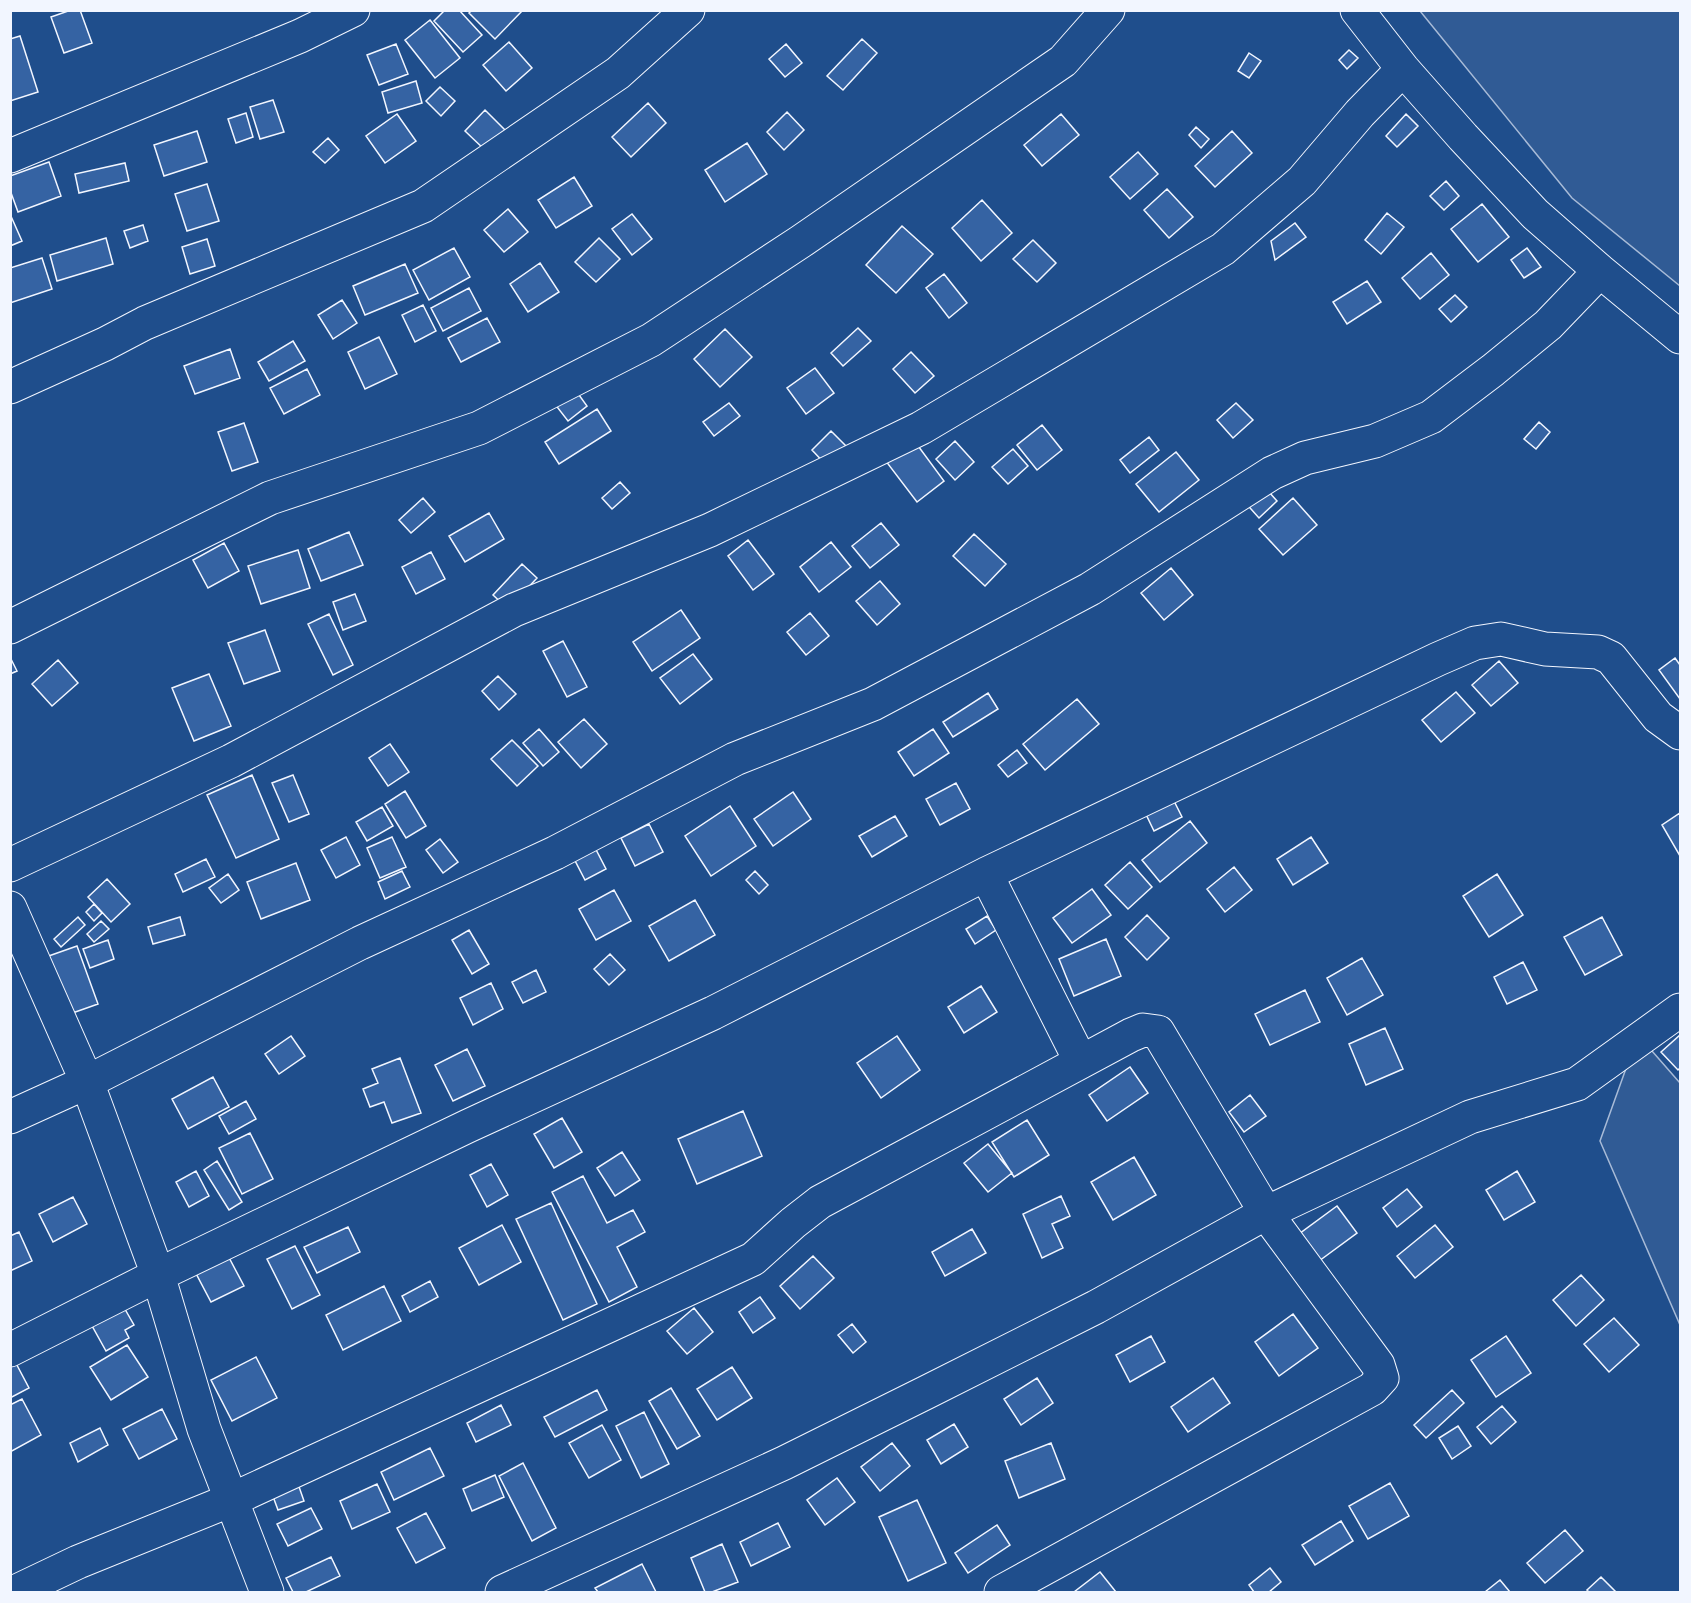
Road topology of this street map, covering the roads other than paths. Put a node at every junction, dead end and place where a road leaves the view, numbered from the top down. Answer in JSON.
{"nodes":[{"id":1,"x":353,"y":10,"type":"edge"},
{"id":2,"x":688,"y":10,"type":"edge"},
{"id":3,"x":1108,"y":10,"type":"edge"},
{"id":4,"x":1357,"y":10,"type":"edge"},
{"id":5,"x":1403,"y":69,"type":"junction"},
{"id":6,"x":10,"y":156,"type":"edge"},
{"id":7,"x":1600,"y":271,"type":"junction"},
{"id":8,"x":1680,"y":337,"type":"edge"},
{"id":9,"x":10,"y":387,"type":"edge"},
{"id":10,"x":10,"y":627,"type":"edge"},
{"id":11,"x":1680,"y":733,"type":"edge"},
{"id":12,"x":10,"y":865,"type":"edge"},
{"id":13,"x":986,"y":874,"type":"junction"},
{"id":14,"x":10,"y":908,"type":"edge"},
{"id":15,"x":1680,"y":1010,"type":"edge"},
{"id":16,"x":1080,"y":1060,"type":"junction"},
{"id":17,"x":87,"y":1082,"type":"junction"},
{"id":18,"x":10,"y":1118,"type":"edge"},
{"id":19,"x":1266,"y":1213,"type":"junction"},
{"id":20,"x":158,"y":1275,"type":"junction"},
{"id":21,"x":10,"y":1350,"type":"edge"},
{"id":22,"x":231,"y":1500,"type":"junction"},
{"id":23,"x":15,"y":1593,"type":"edge"},
{"id":24,"x":267,"y":1593,"type":"edge"},
{"id":25,"x":502,"y":1593,"type":"edge"},
{"id":26,"x":1001,"y":1593,"type":"edge"}],
"edges":[{"from":1,"to":6,"type":"street"},
{"from":2,"to":9,"type":"street"},
{"from":3,"to":10,"type":"street"},
{"from":4,"to":5,"type":"street"},
{"from":5,"to":7,"type":"street"},
{"from":5,"to":12,"type":"street"},
{"from":7,"to":8,"type":"street"},
{"from":7,"to":17,"type":"street"},
{"from":11,"to":13,"type":"street"},
{"from":13,"to":16,"type":"street"},
{"from":13,"to":20,"type":"street"},
{"from":14,"to":17,"type":"street"},
{"from":15,"to":19,"type":"street"},
{"from":16,"to":19,"type":"street"},
{"from":16,"to":22,"type":"street"},
{"from":17,"to":18,"type":"street"},
{"from":17,"to":20,"type":"street"},
{"from":19,"to":25,"type":"street"},
{"from":19,"to":26,"type":"street"},
{"from":20,"to":21,"type":"street"},
{"from":20,"to":22,"type":"street"},
{"from":22,"to":23,"type":"street"},
{"from":22,"to":24,"type":"street"}]}
